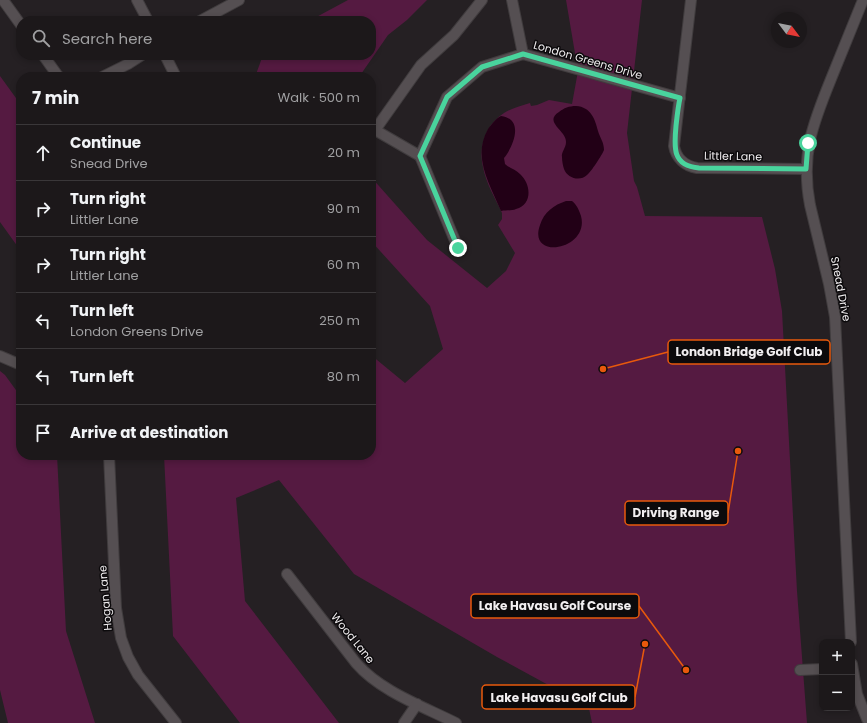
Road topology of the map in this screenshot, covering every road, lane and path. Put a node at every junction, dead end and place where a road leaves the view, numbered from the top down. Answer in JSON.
{"nodes":[{"id":1,"x":3,"y":0,"type":"edge"},
{"id":2,"x":137,"y":0,"type":"edge"},
{"id":3,"x":239,"y":0,"type":"edge"},
{"id":4,"x":482,"y":0,"type":"edge"},
{"id":5,"x":512,"y":0,"type":"edge"},
{"id":6,"x":691,"y":0,"type":"edge"},
{"id":7,"x":863,"y":0,"type":"edge"},
{"id":8,"x":145,"y":16,"type":"edge"},
{"id":9,"x":209,"y":16,"type":"edge"},
{"id":10,"x":16,"y":18,"type":"edge"},
{"id":11,"x":523,"y":54,"type":"junction"},
{"id":12,"x":47,"y":60,"type":"edge"},
{"id":13,"x":134,"y":60,"type":"edge"},
{"id":14,"x":168,"y":60,"type":"edge"},
{"id":15,"x":55,"y":72,"type":"edge"},
{"id":16,"x":112,"y":72,"type":"edge"},
{"id":17,"x":174,"y":72,"type":"edge"},
{"id":18,"x":680,"y":98,"type":"junction"},
{"id":19,"x":376,"y":129,"type":"edge"},
{"id":20,"x":376,"y":131,"type":"edge"},
{"id":21,"x":420,"y":156,"type":"junction"},
{"id":22,"x":806,"y":169,"type":"junction"},
{"id":23,"x":458,"y":248,"type":"dead end"},
{"id":24,"x":0,"y":356,"type":"edge"},
{"id":25,"x":16,"y":363,"type":"edge"},
{"id":26,"x":109,"y":460,"type":"edge"},
{"id":27,"x":287,"y":574,"type":"dead end"},
{"id":28,"x":851,"y":639,"type":"edge"},
{"id":29,"x":819,"y":669,"type":"edge"},
{"id":30,"x":800,"y":670,"type":"dead end"},
{"id":31,"x":853,"y":675,"type":"edge"},
{"id":32,"x":417,"y":704,"type":"junction"},
{"id":33,"x":867,"y":719,"type":"edge"},
{"id":34,"x":176,"y":723,"type":"edge"},
{"id":35,"x":404,"y":723,"type":"edge"},
{"id":36,"x":456,"y":723,"type":"edge"}],
"edges":[{"from":1,"to":10,"type":"street"},
{"from":2,"to":8,"type":"street"},
{"from":3,"to":9,"type":"street"},
{"from":4,"to":19,"type":"street"},
{"from":5,"to":11,"type":"street"},
{"from":6,"to":18,"type":"street","name":"Littler Lane"},
{"from":7,"to":22,"type":"street","name":"Snead Drive"},
{"from":11,"to":18,"type":"street","name":"London Greens Drive"},
{"from":11,"to":21,"type":"street","name":"London Greens Drive"},
{"from":12,"to":15,"type":"street"},
{"from":13,"to":16,"type":"street"},
{"from":14,"to":17,"type":"street"},
{"from":18,"to":22,"type":"street","name":"Littler Lane"},
{"from":20,"to":21,"type":"street"},
{"from":21,"to":23,"type":"street"},
{"from":22,"to":28,"type":"street","name":"Snead Drive"},
{"from":24,"to":25,"type":"street"},
{"from":26,"to":34,"type":"street","name":"Hogan Lane"},
{"from":27,"to":32,"type":"street","name":"Wood Lane"},
{"from":29,"to":30,"type":"street"},
{"from":31,"to":33,"type":"street"},
{"from":32,"to":35,"type":"street"},
{"from":32,"to":36,"type":"street","name":"Wood Lane"}]}
